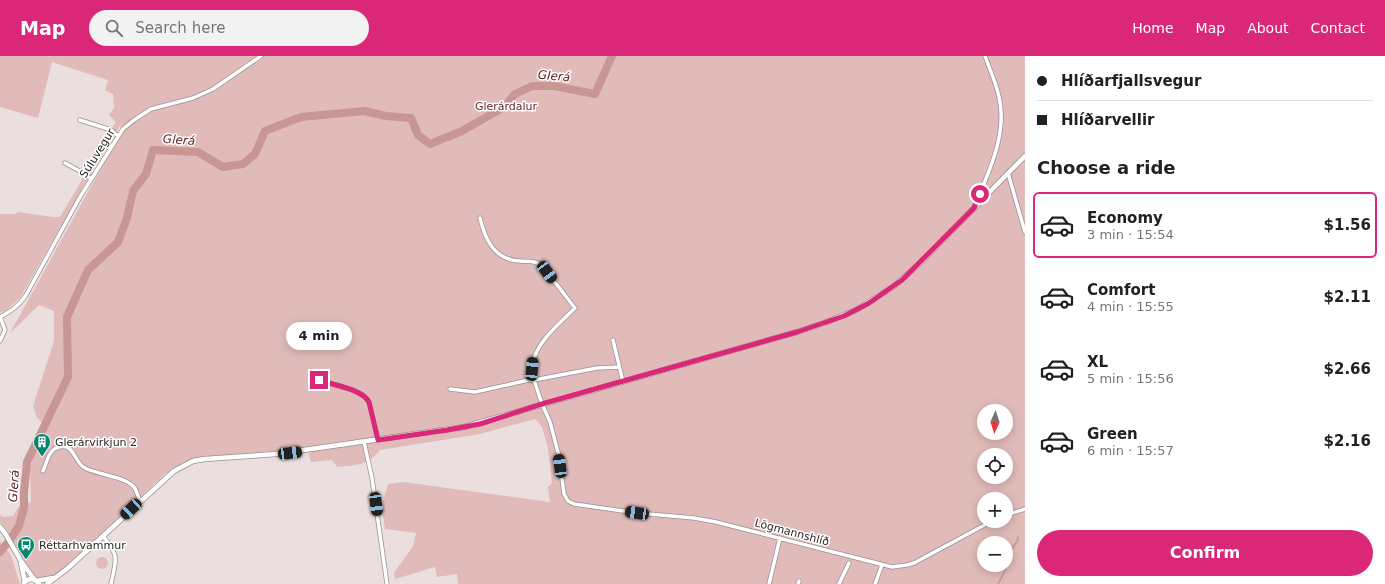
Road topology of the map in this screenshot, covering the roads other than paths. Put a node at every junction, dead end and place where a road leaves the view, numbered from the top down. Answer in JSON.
{"nodes":[{"id":1,"x":261,"y":56,"type":"edge"},
{"id":2,"x":986,"y":56,"type":"edge"},
{"id":3,"x":80,"y":120,"type":"dead end"},
{"id":4,"x":118,"y":136,"type":"junction"},
{"id":5,"x":1025,"y":156,"type":"edge"},
{"id":6,"x":65,"y":163,"type":"dead end"},
{"id":7,"x":1008,"y":173,"type":"junction"},
{"id":8,"x":91,"y":179,"type":"junction"},
{"id":9,"x":974,"y":208,"type":"junction"},
{"id":10,"x":480,"y":218,"type":"dead end"},
{"id":11,"x":1025,"y":232,"type":"edge"},
{"id":12,"x":0,"y":317,"type":"edge"},
{"id":13,"x":613,"y":340,"type":"dead end"},
{"id":14,"x":0,"y":341,"type":"edge"},
{"id":15,"x":619,"y":367,"type":"junction"},
{"id":16,"x":319,"y":380,"type":"dead end"},
{"id":17,"x":534,"y":380,"type":"junction"},
{"id":18,"x":623,"y":382,"type":"junction"},
{"id":19,"x":450,"y":389,"type":"dead end"},
{"id":20,"x":542,"y":404,"type":"junction"},
{"id":21,"x":378,"y":440,"type":"junction"},
{"id":22,"x":364,"y":442,"type":"junction"},
{"id":23,"x":43,"y":471,"type":"dead end"},
{"id":24,"x":140,"y":501,"type":"junction"},
{"id":25,"x":1025,"y":509,"type":"edge"},
{"id":26,"x":1013,"y":513,"type":"edge"},
{"id":27,"x":0,"y":527,"type":"edge"},
{"id":28,"x":979,"y":528,"type":"edge"},
{"id":29,"x":103,"y":536,"type":"junction"},
{"id":30,"x":780,"y":538,"type":"junction"},
{"id":31,"x":21,"y":561,"type":"junction"},
{"id":32,"x":848,"y":563,"type":"dead end"},
{"id":33,"x":882,"y":565,"type":"junction"},
{"id":34,"x":55,"y":578,"type":"junction"},
{"id":35,"x":36,"y":581,"type":"edge"},
{"id":36,"x":25,"y":583,"type":"edge"},
{"id":37,"x":47,"y":584,"type":"edge"},
{"id":38,"x":111,"y":584,"type":"edge"},
{"id":39,"x":387,"y":584,"type":"edge"},
{"id":40,"x":769,"y":584,"type":"edge"},
{"id":41,"x":839,"y":584,"type":"edge"},
{"id":42,"x":875,"y":584,"type":"edge"}],
"edges":[{"from":1,"to":4,"type":"street","name":"Súluvegur"},
{"from":2,"to":9,"type":"street"},
{"from":3,"to":4,"type":"street"},
{"from":4,"to":8,"type":"street","name":"Súluvegur"},
{"from":5,"to":7,"type":"main road"},
{"from":6,"to":8,"type":"street"},
{"from":7,"to":9,"type":"main road"},
{"from":7,"to":11,"type":"street"},
{"from":8,"to":12,"type":"street","name":"Súluvegur"},
{"from":9,"to":18,"type":"main road"},
{"from":10,"to":17,"type":"street"},
{"from":12,"to":14,"type":"street"},
{"from":13,"to":15,"type":"street"},
{"from":15,"to":17,"type":"street"},
{"from":15,"to":18,"type":"street"},
{"from":16,"to":21,"type":"street"},
{"from":17,"to":19,"type":"street"},
{"from":17,"to":20,"type":"street"},
{"from":18,"to":20,"type":"main road"},
{"from":20,"to":21,"type":"main road"},
{"from":20,"to":30,"type":"street","name":"Lögmannshlíð"},
{"from":21,"to":22,"type":"main road"},
{"from":22,"to":24,"type":"main road"},
{"from":22,"to":39,"type":"street"},
{"from":23,"to":24,"type":"street"},
{"from":24,"to":29,"type":"main road"},
{"from":25,"to":26,"type":"street"},
{"from":27,"to":31,"type":"main road"},
{"from":28,"to":33,"type":"street","name":"Lögmannshlíð"},
{"from":29,"to":34,"type":"main road"},
{"from":29,"to":38,"type":"street"},
{"from":30,"to":33,"type":"street","name":"Lögmannshlíð"},
{"from":30,"to":40,"type":"street"},
{"from":31,"to":35,"type":"main road"},
{"from":31,"to":36,"type":"main road"},
{"from":32,"to":41,"type":"street"},
{"from":33,"to":42,"type":"street"},
{"from":34,"to":35,"type":"main road"},
{"from":34,"to":37,"type":"main road"},
{"from":35,"to":36,"type":"main road"}]}
